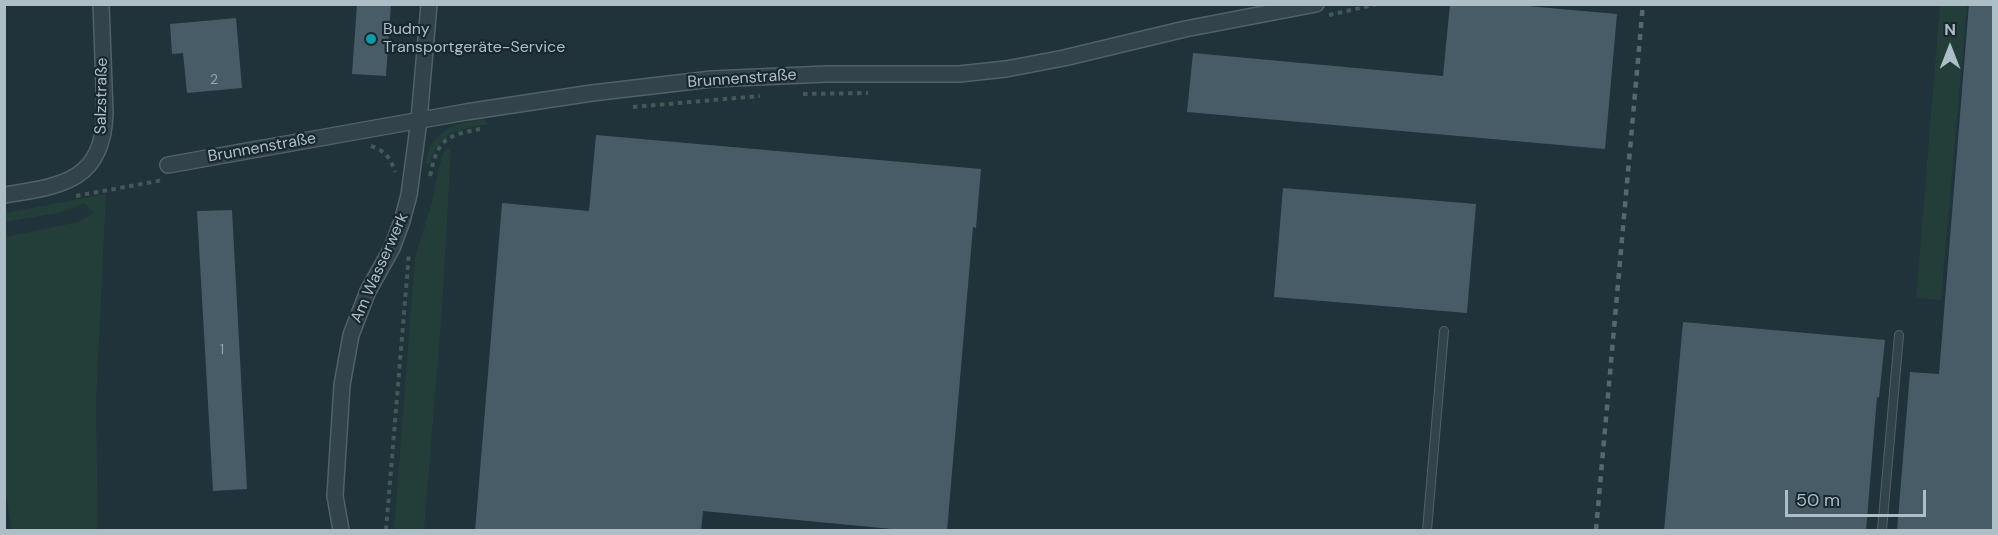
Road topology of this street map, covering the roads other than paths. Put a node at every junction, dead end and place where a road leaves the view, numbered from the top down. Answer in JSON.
{"nodes":[{"id":1,"x":102,"y":4,"type":"edge"},
{"id":2,"x":429,"y":4,"type":"edge"},
{"id":3,"x":1320,"y":10,"type":"edge"},
{"id":4,"x":419,"y":120,"type":"junction"},
{"id":5,"x":170,"y":172,"type":"road end"},
{"id":6,"x":4,"y":195,"type":"edge"},
{"id":7,"x":1444,"y":331,"type":"dead end"},
{"id":8,"x":1899,"y":335,"type":"dead end"},
{"id":9,"x":341,"y":531,"type":"edge"},
{"id":10,"x":1427,"y":531,"type":"edge"},
{"id":11,"x":1882,"y":531,"type":"edge"}],
"edges":[{"from":1,"to":6,"type":"street","name":"Salzstraße"},
{"from":2,"to":4,"type":"street","name":"Am Wasserwerk"},
{"from":3,"to":4,"type":"street","name":"Brunnenstraße"},
{"from":4,"to":5,"type":"street","name":"Brunnenstraße"},
{"from":4,"to":9,"type":"street","name":"Am Wasserwerk"},
{"from":7,"to":10,"type":"lane"},
{"from":8,"to":11,"type":"lane"}]}
